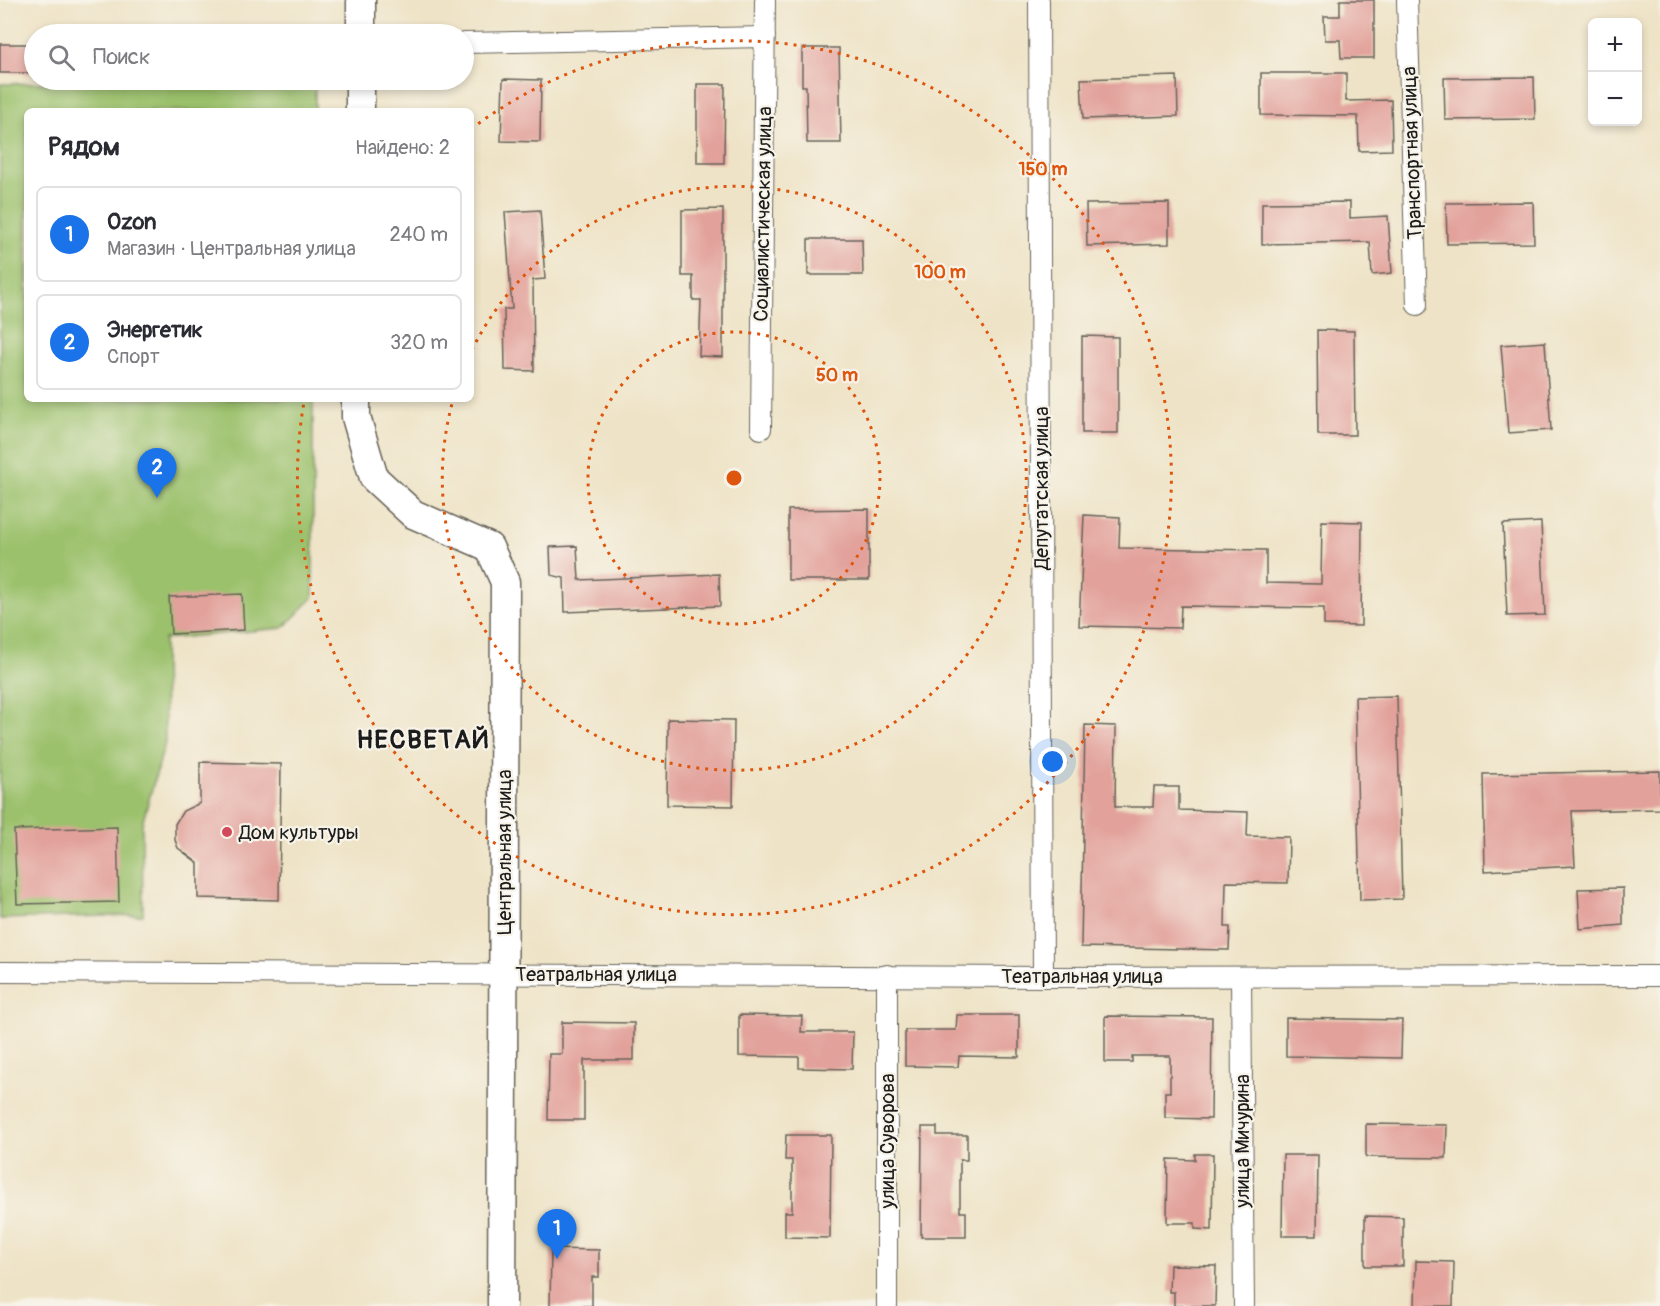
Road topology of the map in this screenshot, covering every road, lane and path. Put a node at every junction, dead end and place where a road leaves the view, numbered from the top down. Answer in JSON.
{"nodes":[{"id":1,"x":361,"y":0,"type":"edge"},
{"id":2,"x":765,"y":0,"type":"edge"},
{"id":3,"x":1039,"y":0,"type":"edge"},
{"id":4,"x":1407,"y":0,"type":"edge"},
{"id":5,"x":361,"y":24,"type":"edge"},
{"id":6,"x":765,"y":37,"type":"junction"},
{"id":7,"x":474,"y":44,"type":"edge"},
{"id":8,"x":360,"y":90,"type":"edge"},
{"id":9,"x":360,"y":108,"type":"edge"},
{"id":10,"x":1417,"y":305,"type":"dead end"},
{"id":11,"x":356,"y":402,"type":"edge"},
{"id":12,"x":761,"y":429,"type":"dead end"},
{"id":13,"x":0,"y":972,"type":"edge"},
{"id":14,"x":504,"y":973,"type":"junction"},
{"id":15,"x":887,"y":975,"type":"junction"},
{"id":16,"x":1043,"y":976,"type":"junction"},
{"id":17,"x":1241,"y":976,"type":"junction"},
{"id":18,"x":1660,"y":976,"type":"edge"},
{"id":19,"x":502,"y":1306,"type":"edge"},
{"id":20,"x":887,"y":1306,"type":"edge"},
{"id":21,"x":1244,"y":1306,"type":"edge"}],
"edges":[{"from":1,"to":5,"type":"main road"},
{"from":2,"to":6,"type":"street","name":"Социалистическая улица"},
{"from":3,"to":16,"type":"street","name":"Депутатская улица"},
{"from":4,"to":10,"type":"street","name":"Транспортная улица"},
{"from":6,"to":7,"type":"street"},
{"from":6,"to":12,"type":"street","name":"Социалистическая улица"},
{"from":8,"to":9,"type":"main road"},
{"from":11,"to":14,"type":"main road","name":"Центральная улица"},
{"from":13,"to":14,"type":"street","name":"Театральная улица"},
{"from":14,"to":15,"type":"street","name":"Театральная улица"},
{"from":14,"to":19,"type":"main road","name":"Центральная улица"},
{"from":15,"to":16,"type":"street","name":"Театральная улица"},
{"from":15,"to":20,"type":"street","name":"улица Суворова"},
{"from":16,"to":17,"type":"street","name":"Театральная улица"},
{"from":17,"to":18,"type":"street","name":"Театральная улица"},
{"from":17,"to":21,"type":"street","name":"улица Мичурина"}]}
